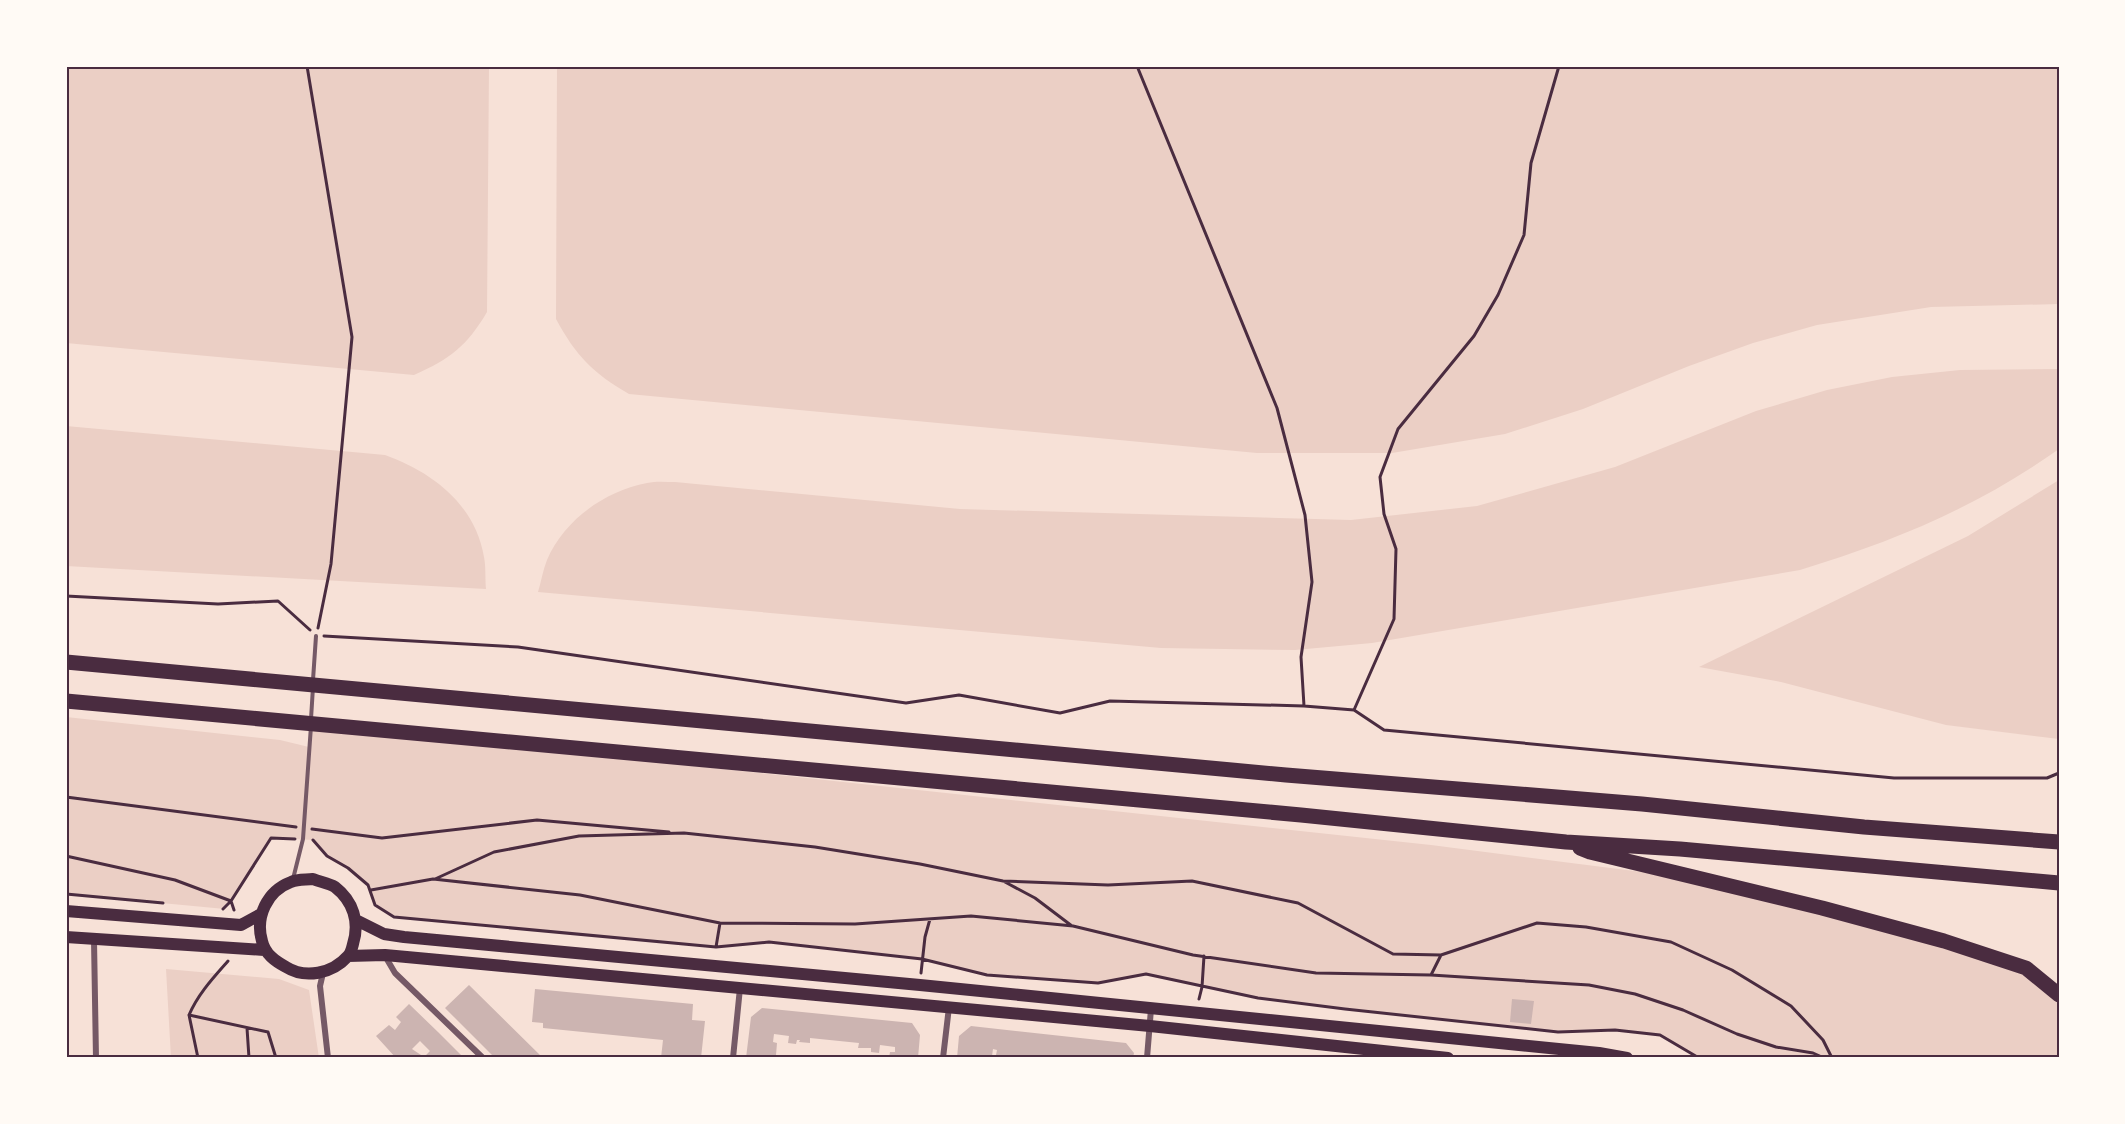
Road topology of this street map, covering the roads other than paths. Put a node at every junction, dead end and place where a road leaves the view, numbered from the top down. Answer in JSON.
{"nodes":[{"id":1,"x":316,"y":636,"type":"road end"},
{"id":2,"x":66,"y":662,"type":"edge"},
{"id":3,"x":66,"y":701,"type":"edge"},
{"id":4,"x":1566,"y":842,"type":"junction"},
{"id":5,"x":2059,"y":842,"type":"edge"},
{"id":6,"x":293,"y":881,"type":"junction"},
{"id":7,"x":2059,"y":883,"type":"edge"},
{"id":8,"x":66,"y":911,"type":"edge"},
{"id":9,"x":261,"y":914,"type":"junction"},
{"id":10,"x":356,"y":920,"type":"junction"},
{"id":11,"x":66,"y":938,"type":"edge"},
{"id":12,"x":94,"y":940,"type":"junction"},
{"id":13,"x":264,"y":950,"type":"junction"},
{"id":14,"x":384,"y":955,"type":"junction"},
{"id":15,"x":348,"y":956,"type":"junction"},
{"id":16,"x":323,"y":972,"type":"junction"},
{"id":17,"x":740,"y":988,"type":"junction"},
{"id":18,"x":2059,"y":994,"type":"edge"},
{"id":19,"x":949,"y":1007,"type":"junction"},
{"id":20,"x":1151,"y":1009,"type":"junction"},
{"id":21,"x":1150,"y":1026,"type":"junction"},
{"id":22,"x":96,"y":1058,"type":"edge"},
{"id":23,"x":328,"y":1058,"type":"edge"},
{"id":24,"x":483,"y":1058,"type":"edge"},
{"id":25,"x":733,"y":1058,"type":"edge"},
{"id":26,"x":943,"y":1058,"type":"edge"},
{"id":27,"x":1147,"y":1058,"type":"edge"},
{"id":28,"x":1448,"y":1058,"type":"edge"},
{"id":29,"x":1627,"y":1058,"type":"edge"}],
"edges":[{"from":1,"to":6,"type":"lane"},
{"from":2,"to":5,"type":"highway"},
{"from":3,"to":4,"type":"highway"},
{"from":4,"to":7,"type":"highway"},
{"from":4,"to":18,"type":"highway"},
{"from":6,"to":9,"type":"main road"},
{"from":6,"to":10,"type":"main road"},
{"from":8,"to":9,"type":"main road"},
{"from":9,"to":13,"type":"main road"},
{"from":10,"to":15,"type":"main road"},
{"from":10,"to":20,"type":"main road"},
{"from":11,"to":12,"type":"main road"},
{"from":12,"to":13,"type":"main road"},
{"from":12,"to":22,"type":"street"},
{"from":13,"to":16,"type":"main road"},
{"from":14,"to":15,"type":"main road"},
{"from":14,"to":17,"type":"main road"},
{"from":14,"to":24,"type":"street"},
{"from":15,"to":16,"type":"main road"},
{"from":16,"to":23,"type":"street"},
{"from":17,"to":19,"type":"main road"},
{"from":17,"to":25,"type":"street"},
{"from":19,"to":21,"type":"main road"},
{"from":19,"to":26,"type":"street"},
{"from":20,"to":21,"type":"street"},
{"from":20,"to":29,"type":"main road"},
{"from":21,"to":27,"type":"street"},
{"from":21,"to":28,"type":"main road"}]}
